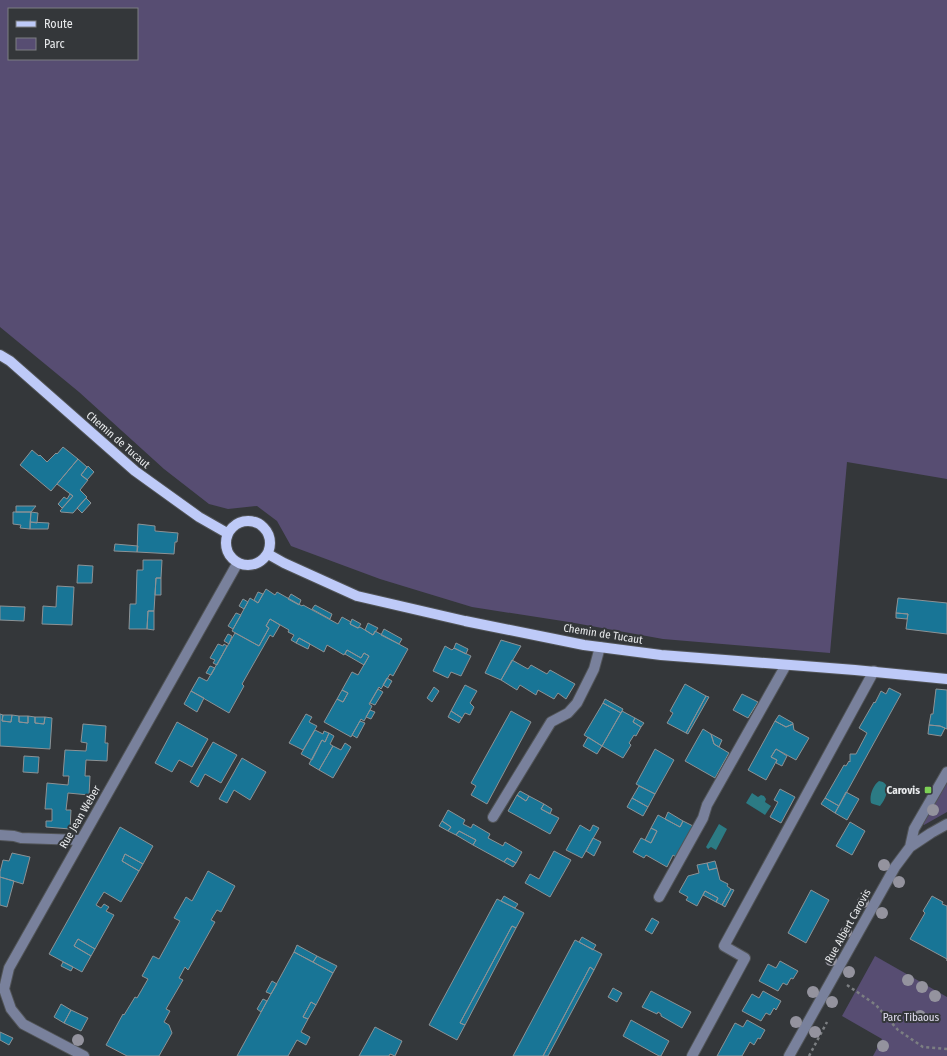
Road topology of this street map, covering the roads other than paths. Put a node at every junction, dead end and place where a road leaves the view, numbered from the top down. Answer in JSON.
{"nodes":[{"id":1,"x":0,"y":355,"type":"edge"},
{"id":2,"x":227,"y":533,"type":"junction"},
{"id":3,"x":268,"y":554,"type":"junction"},
{"id":4,"x":237,"y":564,"type":"junction"},
{"id":5,"x":600,"y":647,"type":"junction"},
{"id":6,"x":786,"y":665,"type":"junction"},
{"id":7,"x":874,"y":671,"type":"junction"},
{"id":8,"x":947,"y":679,"type":"edge"},
{"id":9,"x":947,"y":772,"type":"edge"},
{"id":10,"x":493,"y":817,"type":"dead end"},
{"id":11,"x":947,"y":824,"type":"edge"},
{"id":12,"x":0,"y":835,"type":"edge"},
{"id":13,"x":81,"y":840,"type":"junction"},
{"id":14,"x":910,"y":848,"type":"junction"},
{"id":15,"x":659,"y":897,"type":"dead end"},
{"id":16,"x":2,"y":989,"type":"edge"},
{"id":17,"x":84,"y":1056,"type":"edge"},
{"id":18,"x":692,"y":1056,"type":"edge"},
{"id":19,"x":789,"y":1056,"type":"edge"}],
"edges":[{"from":1,"to":2,"type":"main road","name":"Chemin de Tucaut"},
{"from":2,"to":3,"type":"main road"},
{"from":2,"to":4,"type":"main road"},
{"from":3,"to":4,"type":"main road"},
{"from":3,"to":5,"type":"main road","name":"Chemin de Tucaut"},
{"from":4,"to":13,"type":"street","name":"Rue Jean Weber"},
{"from":5,"to":6,"type":"main road","name":"Chemin de Tucaut"},
{"from":5,"to":10,"type":"street"},
{"from":6,"to":7,"type":"main road","name":"Chemin de Tucaut"},
{"from":6,"to":15,"type":"street"},
{"from":7,"to":8,"type":"main road","name":"Chemin de Tucaut"},
{"from":7,"to":18,"type":"street"},
{"from":9,"to":14,"type":"street"},
{"from":11,"to":14,"type":"street","name":"Rue Albert Carovis"},
{"from":12,"to":13,"type":"street"},
{"from":13,"to":16,"type":"street","name":"Rue Jean Weber"},
{"from":14,"to":19,"type":"street","name":"Rue Albert Carovis"},
{"from":16,"to":17,"type":"street","name":"Rue Jean Weber"}]}
